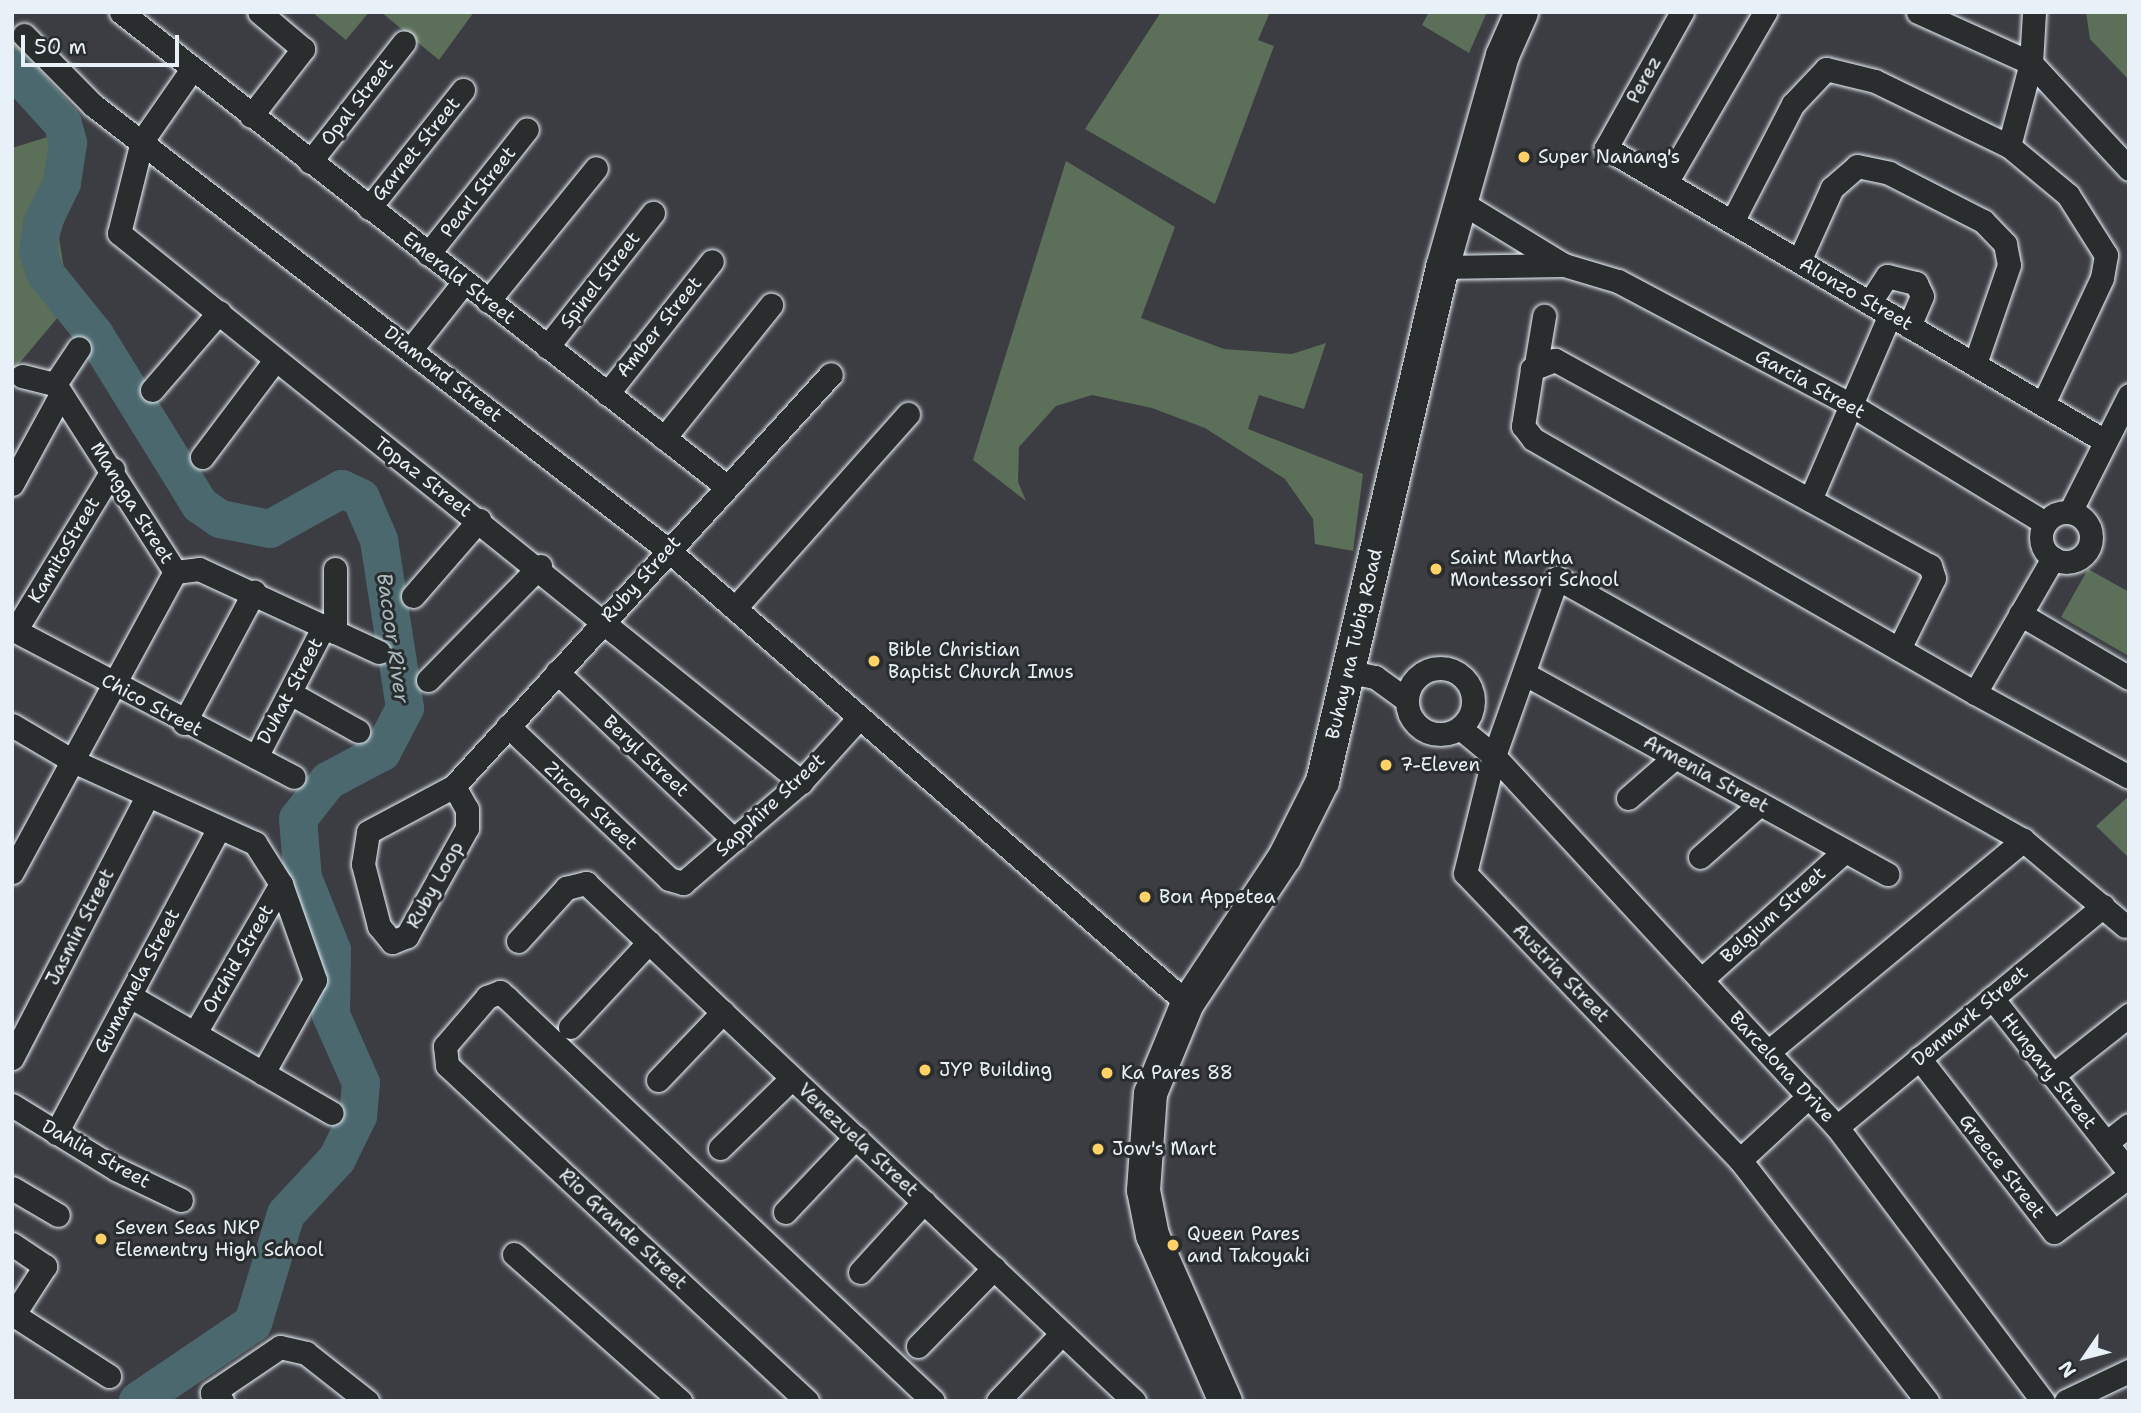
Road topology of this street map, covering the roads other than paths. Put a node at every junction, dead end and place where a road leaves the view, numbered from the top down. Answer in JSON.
{"nodes":[{"id":1,"x":121,"y":12,"type":"edge"},
{"id":2,"x":259,"y":12,"type":"edge"},
{"id":3,"x":1521,"y":12,"type":"edge"},
{"id":4,"x":1682,"y":12,"type":"edge"},
{"id":5,"x":1765,"y":12,"type":"edge"},
{"id":6,"x":1918,"y":12,"type":"edge"},
{"id":7,"x":2034,"y":12,"type":"edge"},
{"id":8,"x":24,"y":35,"type":"dead end"},
{"id":9,"x":404,"y":42,"type":"dead end"},
{"id":10,"x":2031,"y":63,"type":"junction"},
{"id":11,"x":192,"y":69,"type":"junction"},
{"id":12,"x":463,"y":90,"type":"dead end"},
{"id":13,"x":251,"y":116,"type":"junction"},
{"id":14,"x":527,"y":129,"type":"dead end"},
{"id":15,"x":142,"y":141,"type":"junction"},
{"id":16,"x":2009,"y":146,"type":"junction"},
{"id":17,"x":1606,"y":148,"type":"joint"},
{"id":18,"x":310,"y":162,"type":"junction"},
{"id":19,"x":596,"y":168,"type":"dead end"},
{"id":20,"x":2129,"y":169,"type":"edge"},
{"id":21,"x":1666,"y":183,"type":"junction"},
{"id":22,"x":1460,"y":201,"type":"junction"},
{"id":23,"x":369,"y":208,"type":"junction"},
{"id":24,"x":653,"y":213,"type":"dead end"},
{"id":25,"x":1732,"y":222,"type":"junction"},
{"id":26,"x":1502,"y":225,"type":"junction"},
{"id":27,"x":428,"y":254,"type":"junction"},
{"id":28,"x":712,"y":261,"type":"dead end"},
{"id":29,"x":1799,"y":261,"type":"junction"},
{"id":30,"x":1493,"y":262,"type":"junction"},
{"id":31,"x":1564,"y":265,"type":"junction"},
{"id":32,"x":1442,"y":267,"type":"junction"},
{"id":33,"x":464,"y":282,"type":"junction"},
{"id":34,"x":488,"y":301,"type":"junction"},
{"id":35,"x":1870,"y":302,"type":"junction"},
{"id":36,"x":771,"y":305,"type":"dead end"},
{"id":37,"x":219,"y":312,"type":"junction"},
{"id":38,"x":1544,"y":316,"type":"dead end"},
{"id":39,"x":1900,"y":320,"type":"junction"},
{"id":40,"x":547,"y":347,"type":"junction"},
{"id":41,"x":79,"y":348,"type":"dead end"},
{"id":42,"x":411,"y":349,"type":"junction"},
{"id":43,"x":275,"y":360,"type":"junction"},
{"id":44,"x":1536,"y":364,"type":"junction"},
{"id":45,"x":1975,"y":364,"type":"junction"},
{"id":46,"x":831,"y":374,"type":"dead end"},
{"id":47,"x":22,"y":376,"type":"dead end"},
{"id":48,"x":58,"y":389,"type":"junction"},
{"id":49,"x":152,"y":390,"type":"dead end"},
{"id":50,"x":607,"y":394,"type":"junction"},
{"id":51,"x":2129,"y":396,"type":"edge"},
{"id":52,"x":2043,"y":404,"type":"junction"},
{"id":53,"x":1851,"y":405,"type":"junction"},
{"id":54,"x":908,"y":414,"type":"dead end"},
{"id":55,"x":664,"y":438,"type":"junction"},
{"id":56,"x":2105,"y":441,"type":"junction"},
{"id":57,"x":202,"y":457,"type":"dead end"},
{"id":58,"x":113,"y":469,"type":"junction"},
{"id":59,"x":12,"y":484,"type":"edge"},
{"id":60,"x":726,"y":486,"type":"junction"},
{"id":61,"x":1810,"y":500,"type":"junction"},
{"id":62,"x":2070,"y":512,"type":"junction"},
{"id":63,"x":479,"y":520,"type":"junction"},
{"id":64,"x":2045,"y":523,"type":"junction"},
{"id":65,"x":668,"y":550,"type":"junction"},
{"id":66,"x":2053,"y":558,"type":"junction"},
{"id":67,"x":540,"y":566,"type":"junction"},
{"id":68,"x":335,"y":569,"type":"dead end"},
{"id":69,"x":175,"y":572,"type":"junction"},
{"id":70,"x":254,"y":592,"type":"junction"},
{"id":71,"x":413,"y":596,"type":"dead end"},
{"id":72,"x":735,"y":608,"type":"junction"},
{"id":73,"x":2020,"y":614,"type":"junction"},
{"id":74,"x":604,"y":620,"type":"junction"},
{"id":75,"x":329,"y":629,"type":"junction"},
{"id":76,"x":14,"y":630,"type":"edge"},
{"id":77,"x":1899,"y":649,"type":"junction"},
{"id":78,"x":379,"y":652,"type":"dead end"},
{"id":79,"x":557,"y":672,"type":"junction"},
{"id":80,"x":1351,"y":672,"type":"junction"},
{"id":81,"x":1525,"y":674,"type":"junction"},
{"id":82,"x":2129,"y":678,"type":"edge"},
{"id":83,"x":428,"y":680,"type":"dead end"},
{"id":84,"x":114,"y":685,"type":"junction"},
{"id":85,"x":290,"y":693,"type":"junction"},
{"id":86,"x":1975,"y":693,"type":"junction"},
{"id":87,"x":1407,"y":700,"type":"junction"},
{"id":88,"x":858,"y":719,"type":"junction"},
{"id":89,"x":184,"y":723,"type":"junction"},
{"id":90,"x":12,"y":725,"type":"edge"},
{"id":91,"x":508,"y":726,"type":"junction"},
{"id":92,"x":1460,"y":728,"type":"junction"},
{"id":93,"x":358,"y":730,"type":"dead end"},
{"id":94,"x":1494,"y":756,"type":"junction"},
{"id":95,"x":256,"y":757,"type":"junction"},
{"id":96,"x":1675,"y":757,"type":"junction"},
{"id":97,"x":73,"y":761,"type":"junction"},
{"id":98,"x":293,"y":777,"type":"dead end"},
{"id":99,"x":2129,"y":777,"type":"edge"},
{"id":100,"x":801,"y":782,"type":"junction"},
{"id":101,"x":454,"y":786,"type":"junction"},
{"id":102,"x":147,"y":796,"type":"junction"},
{"id":103,"x":1628,"y":798,"type":"dead end"},
{"id":104,"x":1760,"y":804,"type":"junction"},
{"id":105,"x":218,"y":830,"type":"junction"},
{"id":106,"x":734,"y":840,"type":"junction"},
{"id":107,"x":2023,"y":841,"type":"junction"},
{"id":108,"x":1845,"y":851,"type":"junction"},
{"id":109,"x":1700,"y":857,"type":"dead end"},
{"id":110,"x":12,"y":872,"type":"edge"},
{"id":111,"x":1887,"y":874,"type":"dead end"},
{"id":112,"x":677,"y":883,"type":"joint"},
{"id":113,"x":281,"y":884,"type":"junction"},
{"id":114,"x":2103,"y":906,"type":"junction"},
{"id":115,"x":2125,"y":926,"type":"dead end"},
{"id":116,"x":518,"y":941,"type":"dead end"},
{"id":117,"x":649,"y":942,"type":"junction"},
{"id":118,"x":1701,"y":980,"type":"junction"},
{"id":119,"x":130,"y":996,"type":"junction"},
{"id":120,"x":1992,"y":998,"type":"junction"},
{"id":121,"x":1187,"y":1003,"type":"junction"},
{"id":122,"x":723,"y":1012,"type":"junction"},
{"id":123,"x":2129,"y":1015,"type":"edge"},
{"id":124,"x":570,"y":1027,"type":"dead end"},
{"id":125,"x":195,"y":1034,"type":"junction"},
{"id":126,"x":1768,"y":1052,"type":"junction"},
{"id":127,"x":12,"y":1058,"type":"edge"},
{"id":128,"x":1919,"y":1058,"type":"junction"},
{"id":129,"x":263,"y":1073,"type":"junction"},
{"id":130,"x":2053,"y":1075,"type":"junction"},
{"id":131,"x":792,"y":1078,"type":"junction"},
{"id":132,"x":658,"y":1080,"type":"dead end"},
{"id":133,"x":1808,"y":1096,"type":"junction"},
{"id":134,"x":12,"y":1105,"type":"edge"},
{"id":135,"x":332,"y":1113,"type":"dead end"},
{"id":136,"x":2129,"y":1125,"type":"edge"},
{"id":137,"x":1837,"y":1127,"type":"junction"},
{"id":138,"x":56,"y":1133,"type":"junction"},
{"id":139,"x":856,"y":1137,"type":"junction"},
{"id":140,"x":2106,"y":1143,"type":"junction"},
{"id":141,"x":720,"y":1148,"type":"dead end"},
{"id":142,"x":1740,"y":1160,"type":"junction"},
{"id":143,"x":2129,"y":1174,"type":"edge"},
{"id":144,"x":12,"y":1188,"type":"edge"},
{"id":145,"x":181,"y":1199,"type":"dead end"},
{"id":146,"x":924,"y":1202,"type":"junction"},
{"id":147,"x":785,"y":1212,"type":"dead end"},
{"id":148,"x":58,"y":1215,"type":"dead end"},
{"id":149,"x":12,"y":1244,"type":"edge"},
{"id":150,"x":514,"y":1254,"type":"dead end"},
{"id":151,"x":994,"y":1268,"type":"junction"},
{"id":152,"x":860,"y":1272,"type":"dead end"},
{"id":153,"x":13,"y":1316,"type":"edge"},
{"id":154,"x":1062,"y":1333,"type":"junction"},
{"id":155,"x":918,"y":1346,"type":"dead end"},
{"id":156,"x":2129,"y":1371,"type":"edge"},
{"id":157,"x":109,"y":1376,"type":"dead end"},
{"id":158,"x":1123,"y":1397,"type":"edge"},
{"id":159,"x":222,"y":1401,"type":"edge"},
{"id":160,"x":367,"y":1401,"type":"edge"},
{"id":161,"x":680,"y":1401,"type":"edge"},
{"id":162,"x":807,"y":1401,"type":"edge"},
{"id":163,"x":933,"y":1401,"type":"edge"},
{"id":164,"x":998,"y":1401,"type":"edge"},
{"id":165,"x":1224,"y":1401,"type":"edge"},
{"id":166,"x":1927,"y":1401,"type":"edge"},
{"id":167,"x":2043,"y":1401,"type":"edge"},
{"id":168,"x":2066,"y":1401,"type":"edge"}],
"edges":[{"from":1,"to":11,"type":"street","name":"Emerald Street"},
{"from":2,"to":13,"type":"street"},
{"from":3,"to":22,"type":"main road","name":"Buhay na Tubig Road"},
{"from":4,"to":17,"type":"street","name":"Perez"},
{"from":5,"to":21,"type":"street"},
{"from":6,"to":10,"type":"street"},
{"from":7,"to":10,"type":"street"},
{"from":8,"to":15,"type":"street","name":"Diamond Street"},
{"from":9,"to":18,"type":"street","name":"Opal Street"},
{"from":10,"to":16,"type":"street"},
{"from":10,"to":20,"type":"street"},
{"from":11,"to":13,"type":"street","name":"Emerald Street"},
{"from":11,"to":15,"type":"street"},
{"from":12,"to":23,"type":"street","name":"Garnet Street"},
{"from":13,"to":18,"type":"street","name":"Emerald Street"},
{"from":14,"to":27,"type":"street","name":"Pearl Street"},
{"from":15,"to":37,"type":"street","name":"Topaz Street"},
{"from":15,"to":42,"type":"street","name":"Diamond Street"},
{"from":16,"to":25,"type":"street"},
{"from":16,"to":52,"type":"street"},
{"from":17,"to":21,"type":"street","name":"Alonzo Street"},
{"from":18,"to":23,"type":"street","name":"Emerald Street"},
{"from":19,"to":34,"type":"street"},
{"from":21,"to":25,"type":"street","name":"Alonzo Street"},
{"from":22,"to":26,"type":"street","name":"Garcia Street"},
{"from":22,"to":32,"type":"main road","name":"Buhay na Tubig Road"},
{"from":23,"to":27,"type":"street","name":"Emerald Street"},
{"from":24,"to":40,"type":"street","name":"Spinel Street"},
{"from":25,"to":29,"type":"street","name":"Alonzo Street"},
{"from":26,"to":30,"type":"street"},
{"from":26,"to":31,"type":"street","name":"Garcia Street"},
{"from":27,"to":33,"type":"street","name":"Emerald Street"},
{"from":28,"to":50,"type":"street","name":"Amber Street"},
{"from":29,"to":35,"type":"street","name":"Alonzo Street"},
{"from":29,"to":45,"type":"street"},
{"from":30,"to":31,"type":"street","name":"Garcia Street"},
{"from":30,"to":32,"type":"street","name":"Garcia Street"},
{"from":31,"to":53,"type":"street","name":"Garcia Street"},
{"from":32,"to":80,"type":"main road","name":"Buhay na Tubig Road"},
{"from":33,"to":34,"type":"street","name":"Emerald Street"},
{"from":33,"to":42,"type":"street"},
{"from":34,"to":40,"type":"street","name":"Emerald Street"},
{"from":35,"to":39,"type":"street","name":"Alonzo Street"},
{"from":35,"to":39,"type":"street"},
{"from":36,"to":55,"type":"street"},
{"from":37,"to":43,"type":"street","name":"Topaz Street"},
{"from":37,"to":49,"type":"street"},
{"from":38,"to":44,"type":"street"},
{"from":39,"to":45,"type":"street","name":"Alonzo Street"},
{"from":39,"to":53,"type":"street"},
{"from":40,"to":50,"type":"street","name":"Emerald Street"},
{"from":41,"to":48,"type":"street"},
{"from":42,"to":65,"type":"street","name":"Diamond Street"},
{"from":43,"to":57,"type":"street"},
{"from":43,"to":63,"type":"street","name":"Topaz Street"},
{"from":44,"to":61,"type":"street"},
{"from":44,"to":77,"type":"street"},
{"from":45,"to":52,"type":"street","name":"Alonzo Street"},
{"from":46,"to":60,"type":"street","name":"Ruby Street"},
{"from":47,"to":48,"type":"street"},
{"from":48,"to":58,"type":"street","name":"Mangga Street"},
{"from":48,"to":59,"type":"street"},
{"from":50,"to":55,"type":"street","name":"Emerald Street"},
{"from":51,"to":56,"type":"street"},
{"from":52,"to":56,"type":"street","name":"Alonzo Street"},
{"from":53,"to":61,"type":"street"},
{"from":53,"to":64,"type":"street","name":"Garcia Street"},
{"from":54,"to":72,"type":"street"},
{"from":55,"to":60,"type":"street","name":"Emerald Street"},
{"from":56,"to":62,"type":"street"},
{"from":58,"to":69,"type":"street","name":"Mangga Street"},
{"from":58,"to":76,"type":"street","name":"KamitoStreet"},
{"from":60,"to":65,"type":"street","name":"Ruby Street"},
{"from":61,"to":77,"type":"street"},
{"from":62,"to":64,"type":"street"},
{"from":62,"to":66,"type":"street"},
{"from":63,"to":67,"type":"street","name":"Topaz Street"},
{"from":63,"to":71,"type":"street"},
{"from":64,"to":66,"type":"street"},
{"from":65,"to":72,"type":"street","name":"Diamond Street"},
{"from":65,"to":74,"type":"street","name":"Ruby Street"},
{"from":66,"to":73,"type":"street"},
{"from":67,"to":74,"type":"street","name":"Topaz Street"},
{"from":67,"to":83,"type":"street"},
{"from":68,"to":75,"type":"street","name":"Duhat Street"},
{"from":69,"to":70,"type":"street","name":"Mangga Street"},
{"from":69,"to":84,"type":"street"},
{"from":70,"to":75,"type":"street","name":"Mangga Street"},
{"from":70,"to":89,"type":"street"},
{"from":72,"to":88,"type":"street","name":"Diamond Street"},
{"from":73,"to":82,"type":"street"},
{"from":73,"to":86,"type":"street"},
{"from":74,"to":79,"type":"street","name":"Ruby Street"},
{"from":74,"to":100,"type":"street","name":"Topaz Street"},
{"from":75,"to":78,"type":"street","name":"Mangga Street"},
{"from":75,"to":85,"type":"street","name":"Duhat Street"},
{"from":76,"to":84,"type":"street","name":"Chico Street"},
{"from":77,"to":86,"type":"street"},
{"from":79,"to":91,"type":"street","name":"Ruby Street"},
{"from":79,"to":106,"type":"street","name":"Beryl Street"},
{"from":80,"to":87,"type":"street"},
{"from":80,"to":121,"type":"main road","name":"Buhay na Tubig Road"},
{"from":81,"to":94,"type":"street"},
{"from":81,"to":96,"type":"street","name":"Armenia Street"},
{"from":81,"to":107,"type":"street"},
{"from":84,"to":89,"type":"street","name":"Chico Street"},
{"from":84,"to":97,"type":"street"},
{"from":85,"to":93,"type":"street"},
{"from":85,"to":95,"type":"street","name":"Duhat Street"},
{"from":86,"to":99,"type":"street"},
{"from":87,"to":92,"type":"street"},
{"from":87,"to":92,"type":"street"},
{"from":88,"to":100,"type":"street","name":"Sapphire Street"},
{"from":88,"to":121,"type":"street","name":"Diamond Street"},
{"from":89,"to":95,"type":"street","name":"Chico Street"},
{"from":90,"to":97,"type":"street"},
{"from":91,"to":101,"type":"street","name":"Ruby Street"},
{"from":91,"to":112,"type":"street","name":"Zircon Street"},
{"from":92,"to":94,"type":"street","name":"Barcelona Drive"},
{"from":94,"to":118,"type":"street","name":"Barcelona Drive"},
{"from":94,"to":142,"type":"street","name":"Austria Street"},
{"from":95,"to":98,"type":"street","name":"Chico Street"},
{"from":96,"to":103,"type":"street"},
{"from":96,"to":104,"type":"street","name":"Armenia Street"},
{"from":97,"to":102,"type":"street"},
{"from":97,"to":110,"type":"street"},
{"from":100,"to":106,"type":"street","name":"Sapphire Street"},
{"from":101,"to":101,"type":"street","name":"Ruby Loop"},
{"from":102,"to":105,"type":"street"},
{"from":102,"to":127,"type":"street","name":"Jasmin Street"},
{"from":104,"to":108,"type":"street","name":"Armenia Street"},
{"from":104,"to":109,"type":"street"},
{"from":105,"to":113,"type":"street"},
{"from":105,"to":119,"type":"street","name":"Gumamela Street"},
{"from":106,"to":112,"type":"street","name":"Sapphire Street"},
{"from":107,"to":114,"type":"street"},
{"from":107,"to":126,"type":"street"},
{"from":108,"to":111,"type":"street","name":"Armenia Street"},
{"from":108,"to":118,"type":"street","name":"Belgium Street"},
{"from":113,"to":125,"type":"street","name":"Orchid Street"},
{"from":113,"to":129,"type":"street"},
{"from":114,"to":115,"type":"street"},
{"from":114,"to":120,"type":"street","name":"Denmark Street"},
{"from":116,"to":117,"type":"street","name":"Venezuela Street"},
{"from":117,"to":122,"type":"street","name":"Venezuela Street"},
{"from":117,"to":124,"type":"street"},
{"from":118,"to":126,"type":"street","name":"Barcelona Drive"},
{"from":119,"to":125,"type":"street"},
{"from":119,"to":138,"type":"street","name":"Gumamela Street"},
{"from":120,"to":128,"type":"street","name":"Denmark Street"},
{"from":120,"to":130,"type":"street","name":"Hungary Street"},
{"from":121,"to":165,"type":"main road","name":"Buhay na Tubig Road"},
{"from":122,"to":131,"type":"street","name":"Venezuela Street"},
{"from":122,"to":132,"type":"street"},
{"from":123,"to":130,"type":"street"},
{"from":125,"to":129,"type":"street"},
{"from":126,"to":133,"type":"street","name":"Barcelona Drive"},
{"from":128,"to":137,"type":"street","name":"Denmark Street"},
{"from":128,"to":143,"type":"street","name":"Greece Street"},
{"from":129,"to":135,"type":"street"},
{"from":130,"to":140,"type":"street","name":"Hungary Street"},
{"from":131,"to":139,"type":"street","name":"Venezuela Street"},
{"from":131,"to":141,"type":"street"},
{"from":133,"to":137,"type":"street","name":"Barcelona Drive"},
{"from":133,"to":142,"type":"street"},
{"from":134,"to":138,"type":"street","name":"Dahlia Street"},
{"from":136,"to":140,"type":"street","name":"Hungary Street"},
{"from":137,"to":167,"type":"street","name":"Barcelona Drive"},
{"from":138,"to":145,"type":"street","name":"Dahlia Street"},
{"from":139,"to":146,"type":"street","name":"Venezuela Street"},
{"from":139,"to":147,"type":"street"},
{"from":140,"to":143,"type":"street","name":"Hungary Street"},
{"from":142,"to":166,"type":"street","name":"Austria Street"},
{"from":144,"to":148,"type":"street"},
{"from":146,"to":151,"type":"street","name":"Venezuela Street"},
{"from":146,"to":152,"type":"street"},
{"from":149,"to":153,"type":"street"},
{"from":150,"to":161,"type":"street"},
{"from":151,"to":154,"type":"street","name":"Venezuela Street"},
{"from":151,"to":155,"type":"street"},
{"from":153,"to":157,"type":"street"},
{"from":154,"to":158,"type":"street","name":"Venezuela Street"},
{"from":154,"to":164,"type":"street"},
{"from":156,"to":168,"type":"street"},
{"from":159,"to":160,"type":"street"},
{"from":162,"to":163,"type":"street","name":"Rio Grande Street"}]}
